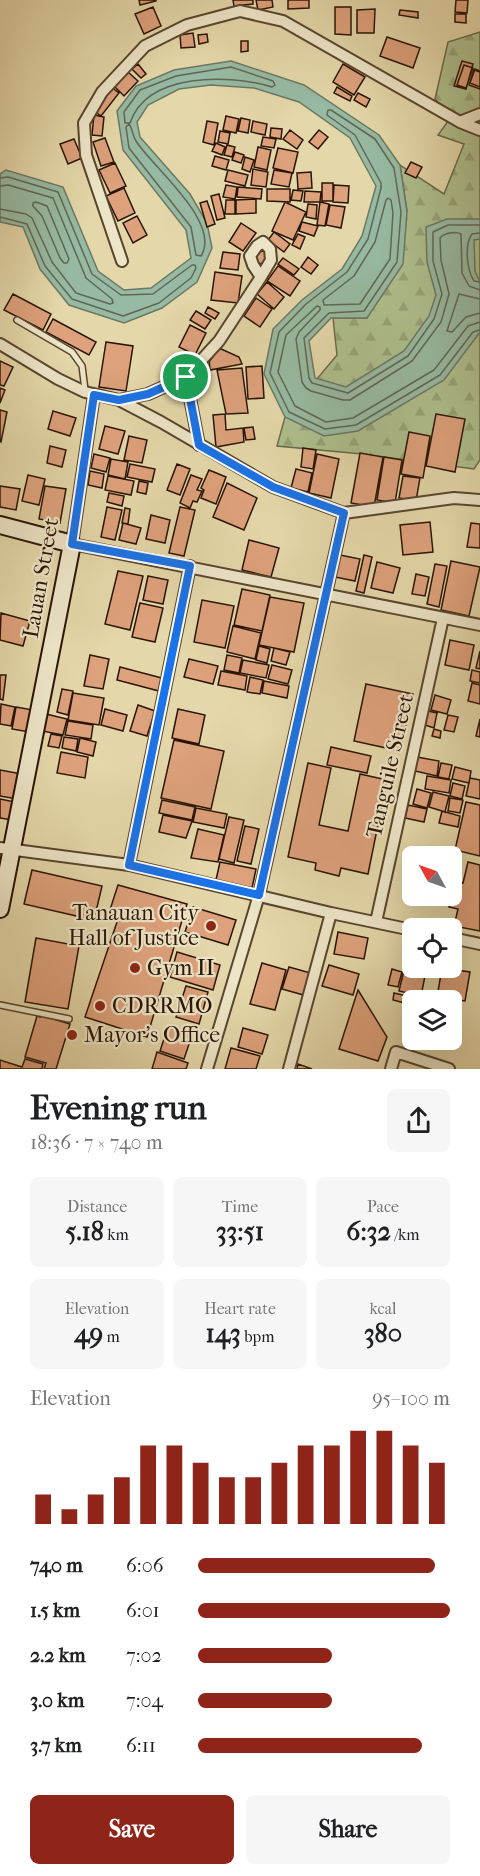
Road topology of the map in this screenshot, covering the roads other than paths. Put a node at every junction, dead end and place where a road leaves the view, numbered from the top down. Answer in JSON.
{"nodes":[{"id":1,"x":480,"y":114,"type":"edge"},
{"id":2,"x":460,"y":122,"type":"junction"},
{"id":3,"x":480,"y":130,"type":"edge"},
{"id":4,"x":122,"y":261,"type":"dead end"},
{"id":5,"x":261,"y":277,"type":"dead end"},
{"id":6,"x":17,"y":320,"type":"dead end"},
{"id":7,"x":0,"y":344,"type":"edge"},
{"id":8,"x":186,"y":377,"type":"junction"},
{"id":9,"x":89,"y":393,"type":"junction"},
{"id":10,"x":119,"y":400,"type":"junction"},
{"id":11,"x":199,"y":445,"type":"junction"},
{"id":12,"x":480,"y":500,"type":"edge"},
{"id":13,"x":344,"y":513,"type":"junction"},
{"id":14,"x":0,"y":525,"type":"edge"},
{"id":15,"x":72,"y":544,"type":"junction"},
{"id":16,"x":190,"y":566,"type":"junction"},
{"id":17,"x":325,"y":595,"type":"junction"},
{"id":18,"x":443,"y":618,"type":"junction"},
{"id":19,"x":480,"y":625,"type":"edge"},
{"id":20,"x":6,"y":849,"type":"edge"},
{"id":21,"x":129,"y":865,"type":"junction"},
{"id":22,"x":259,"y":895,"type":"junction"},
{"id":23,"x":0,"y":909,"type":"edge"},
{"id":24,"x":331,"y":913,"type":"junction"},
{"id":25,"x":376,"y":922,"type":"junction"},
{"id":26,"x":402,"y":928,"type":"edge"},
{"id":27,"x":462,"y":940,"type":"edge"},
{"id":28,"x":480,"y":944,"type":"edge"},
{"id":29,"x":0,"y":1005,"type":"edge"},
{"id":30,"x":69,"y":1019,"type":"dead end"},
{"id":31,"x":207,"y":1069,"type":"edge"},
{"id":32,"x":289,"y":1069,"type":"edge"},
{"id":33,"x":391,"y":1069,"type":"edge"},
{"id":34,"x":449,"y":1069,"type":"edge"}],
"edges":[{"from":1,"to":2,"type":"street"},
{"from":2,"to":3,"type":"street"},
{"from":2,"to":4,"type":"street"},
{"from":5,"to":8,"type":"street"},
{"from":6,"to":9,"type":"lane"},
{"from":7,"to":9,"type":"street"},
{"from":8,"to":10,"type":"street"},
{"from":8,"to":11,"type":"street"},
{"from":9,"to":10,"type":"street"},
{"from":9,"to":15,"type":"street","name":"Lauan Street"},
{"from":10,"to":11,"type":"street"},
{"from":11,"to":13,"type":"street"},
{"from":12,"to":13,"type":"street"},
{"from":13,"to":17,"type":"street"},
{"from":14,"to":15,"type":"street"},
{"from":15,"to":16,"type":"street"},
{"from":15,"to":20,"type":"street","name":"Lauan Street"},
{"from":16,"to":17,"type":"street"},
{"from":16,"to":21,"type":"street"},
{"from":17,"to":18,"type":"street"},
{"from":17,"to":22,"type":"street"},
{"from":18,"to":19,"type":"street"},
{"from":18,"to":25,"type":"street","name":"Tanguile Street"},
{"from":20,"to":21,"type":"street"},
{"from":20,"to":23,"type":"street","name":"Lauan Street"},
{"from":21,"to":22,"type":"street"},
{"from":22,"to":24,"type":"street"},
{"from":22,"to":31,"type":"street"},
{"from":24,"to":25,"type":"street"},
{"from":24,"to":32,"type":"street"},
{"from":25,"to":26,"type":"street"},
{"from":27,"to":28,"type":"street"},
{"from":29,"to":30,"type":"lane"},
{"from":33,"to":34,"type":"street"}]}
